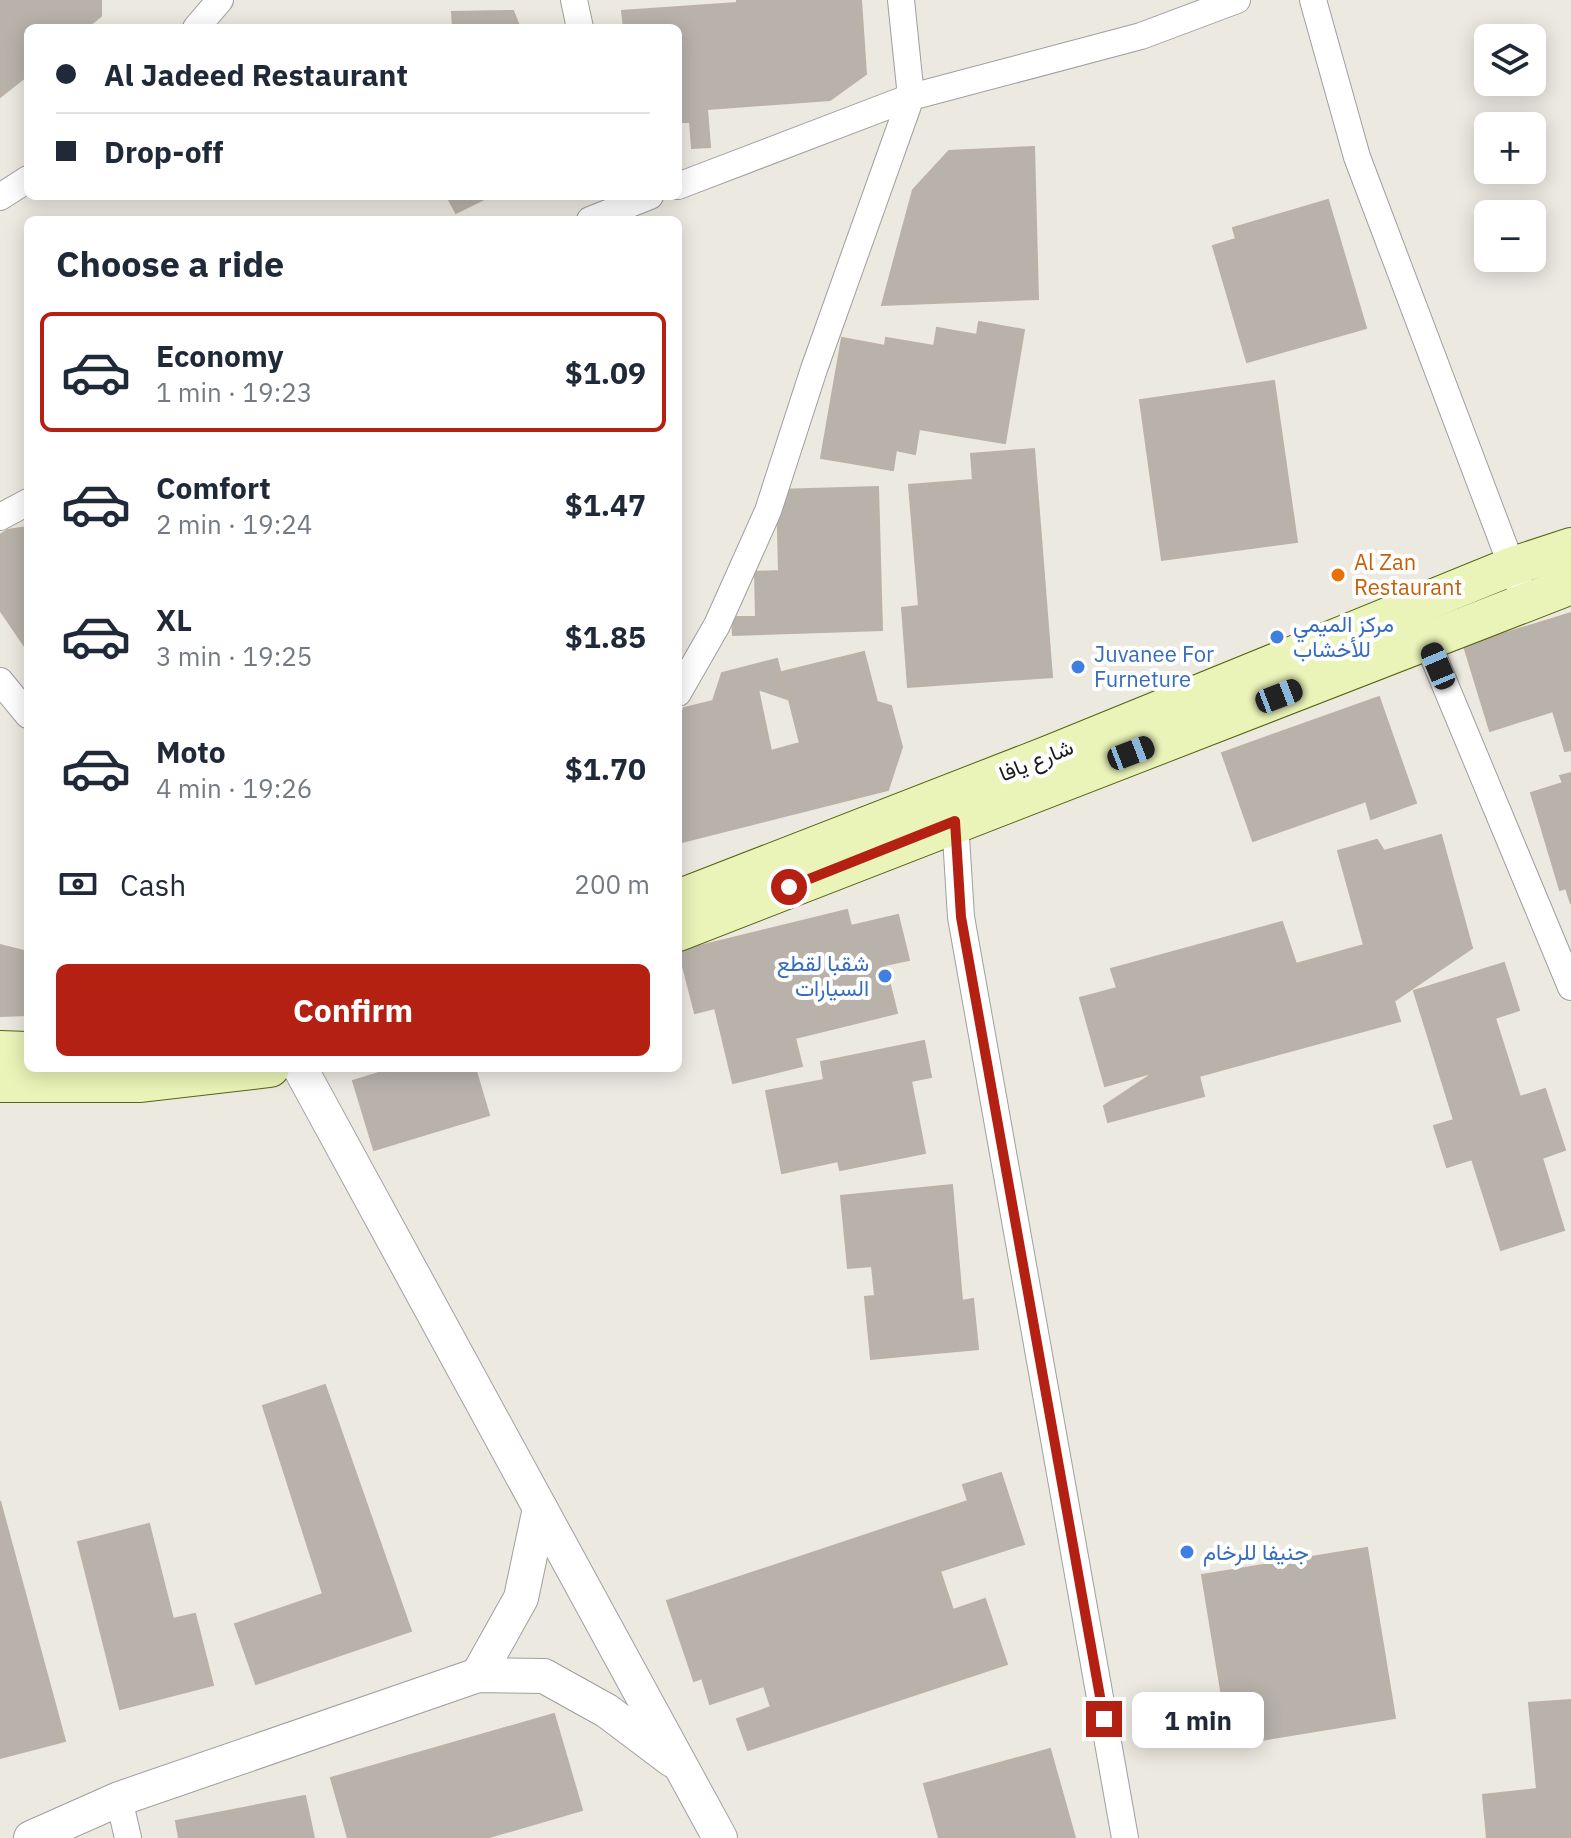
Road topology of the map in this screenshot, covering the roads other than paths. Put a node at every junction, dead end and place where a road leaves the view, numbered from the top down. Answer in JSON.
{"nodes":[{"id":1,"x":220,"y":0,"type":"edge"},
{"id":2,"x":574,"y":0,"type":"edge"},
{"id":3,"x":901,"y":0,"type":"edge"},
{"id":4,"x":1237,"y":0,"type":"edge"},
{"id":5,"x":1313,"y":0,"type":"edge"},
{"id":6,"x":199,"y":24,"type":"edge"},
{"id":7,"x":579,"y":24,"type":"edge"},
{"id":8,"x":911,"y":97,"type":"junction"},
{"id":9,"x":24,"y":182,"type":"edge"},
{"id":10,"x":682,"y":184,"type":"edge"},
{"id":11,"x":0,"y":197,"type":"edge"},
{"id":12,"x":635,"y":200,"type":"edge"},
{"id":13,"x":596,"y":210,"type":"edge"},
{"id":14,"x":24,"y":504,"type":"edge"},
{"id":15,"x":0,"y":517,"type":"edge"},
{"id":16,"x":1571,"y":547,"type":"edge"},
{"id":17,"x":1517,"y":584,"type":"junction"},
{"id":18,"x":1571,"y":585,"type":"edge"},
{"id":19,"x":1426,"y":639,"type":"junction"},
{"id":20,"x":0,"y":681,"type":"edge"},
{"id":21,"x":682,"y":686,"type":"edge"},
{"id":22,"x":24,"y":710,"type":"edge"},
{"id":23,"x":955,"y":821,"type":"junction"},
{"id":24,"x":682,"y":897,"type":"edge"},
{"id":25,"x":682,"y":930,"type":"edge"},
{"id":26,"x":1569,"y":975,"type":"edge"},
{"id":27,"x":0,"y":1050,"type":"edge"},
{"id":28,"x":24,"y":1051,"type":"edge"},
{"id":29,"x":236,"y":1072,"type":"edge"},
{"id":30,"x":302,"y":1072,"type":"edge"},
{"id":31,"x":0,"y":1083,"type":"edge"},
{"id":32,"x":540,"y":1508,"type":"junction"},
{"id":33,"x":478,"y":1675,"type":"junction"},
{"id":34,"x":682,"y":1768,"type":"junction"},
{"id":35,"x":119,"y":1799,"type":"junction"},
{"id":36,"x":31,"y":1838,"type":"edge"},
{"id":37,"x":128,"y":1838,"type":"edge"},
{"id":38,"x":720,"y":1838,"type":"edge"},
{"id":39,"x":1125,"y":1838,"type":"edge"}],
"edges":[{"from":1,"to":6,"type":"street"},
{"from":2,"to":7,"type":"street"},
{"from":3,"to":8,"type":"street"},
{"from":4,"to":8,"type":"street"},
{"from":5,"to":17,"type":"street"},
{"from":8,"to":10,"type":"street"},
{"from":8,"to":21,"type":"street"},
{"from":9,"to":11,"type":"street"},
{"from":12,"to":13,"type":"street"},
{"from":14,"to":15,"type":"street"},
{"from":16,"to":17,"type":"main road","name":"شارع يافا"},
{"from":17,"to":18,"type":"main road","name":"شارع يافا"},
{"from":17,"to":19,"type":"main road","name":"شارع يافا"},
{"from":17,"to":24,"type":"main road","name":"شارع يافا"},
{"from":19,"to":23,"type":"main road","name":"شارع يافا"},
{"from":19,"to":26,"type":"street"},
{"from":20,"to":22,"type":"street"},
{"from":23,"to":25,"type":"main road","name":"شارع يافا"},
{"from":23,"to":39,"type":"street"},
{"from":27,"to":28,"type":"main road"},
{"from":29,"to":31,"type":"main road"},
{"from":30,"to":32,"type":"street"},
{"from":32,"to":33,"type":"street"},
{"from":32,"to":34,"type":"street"},
{"from":33,"to":34,"type":"street"},
{"from":33,"to":35,"type":"street"},
{"from":34,"to":38,"type":"street"},
{"from":35,"to":36,"type":"street"},
{"from":35,"to":37,"type":"street"}]}
